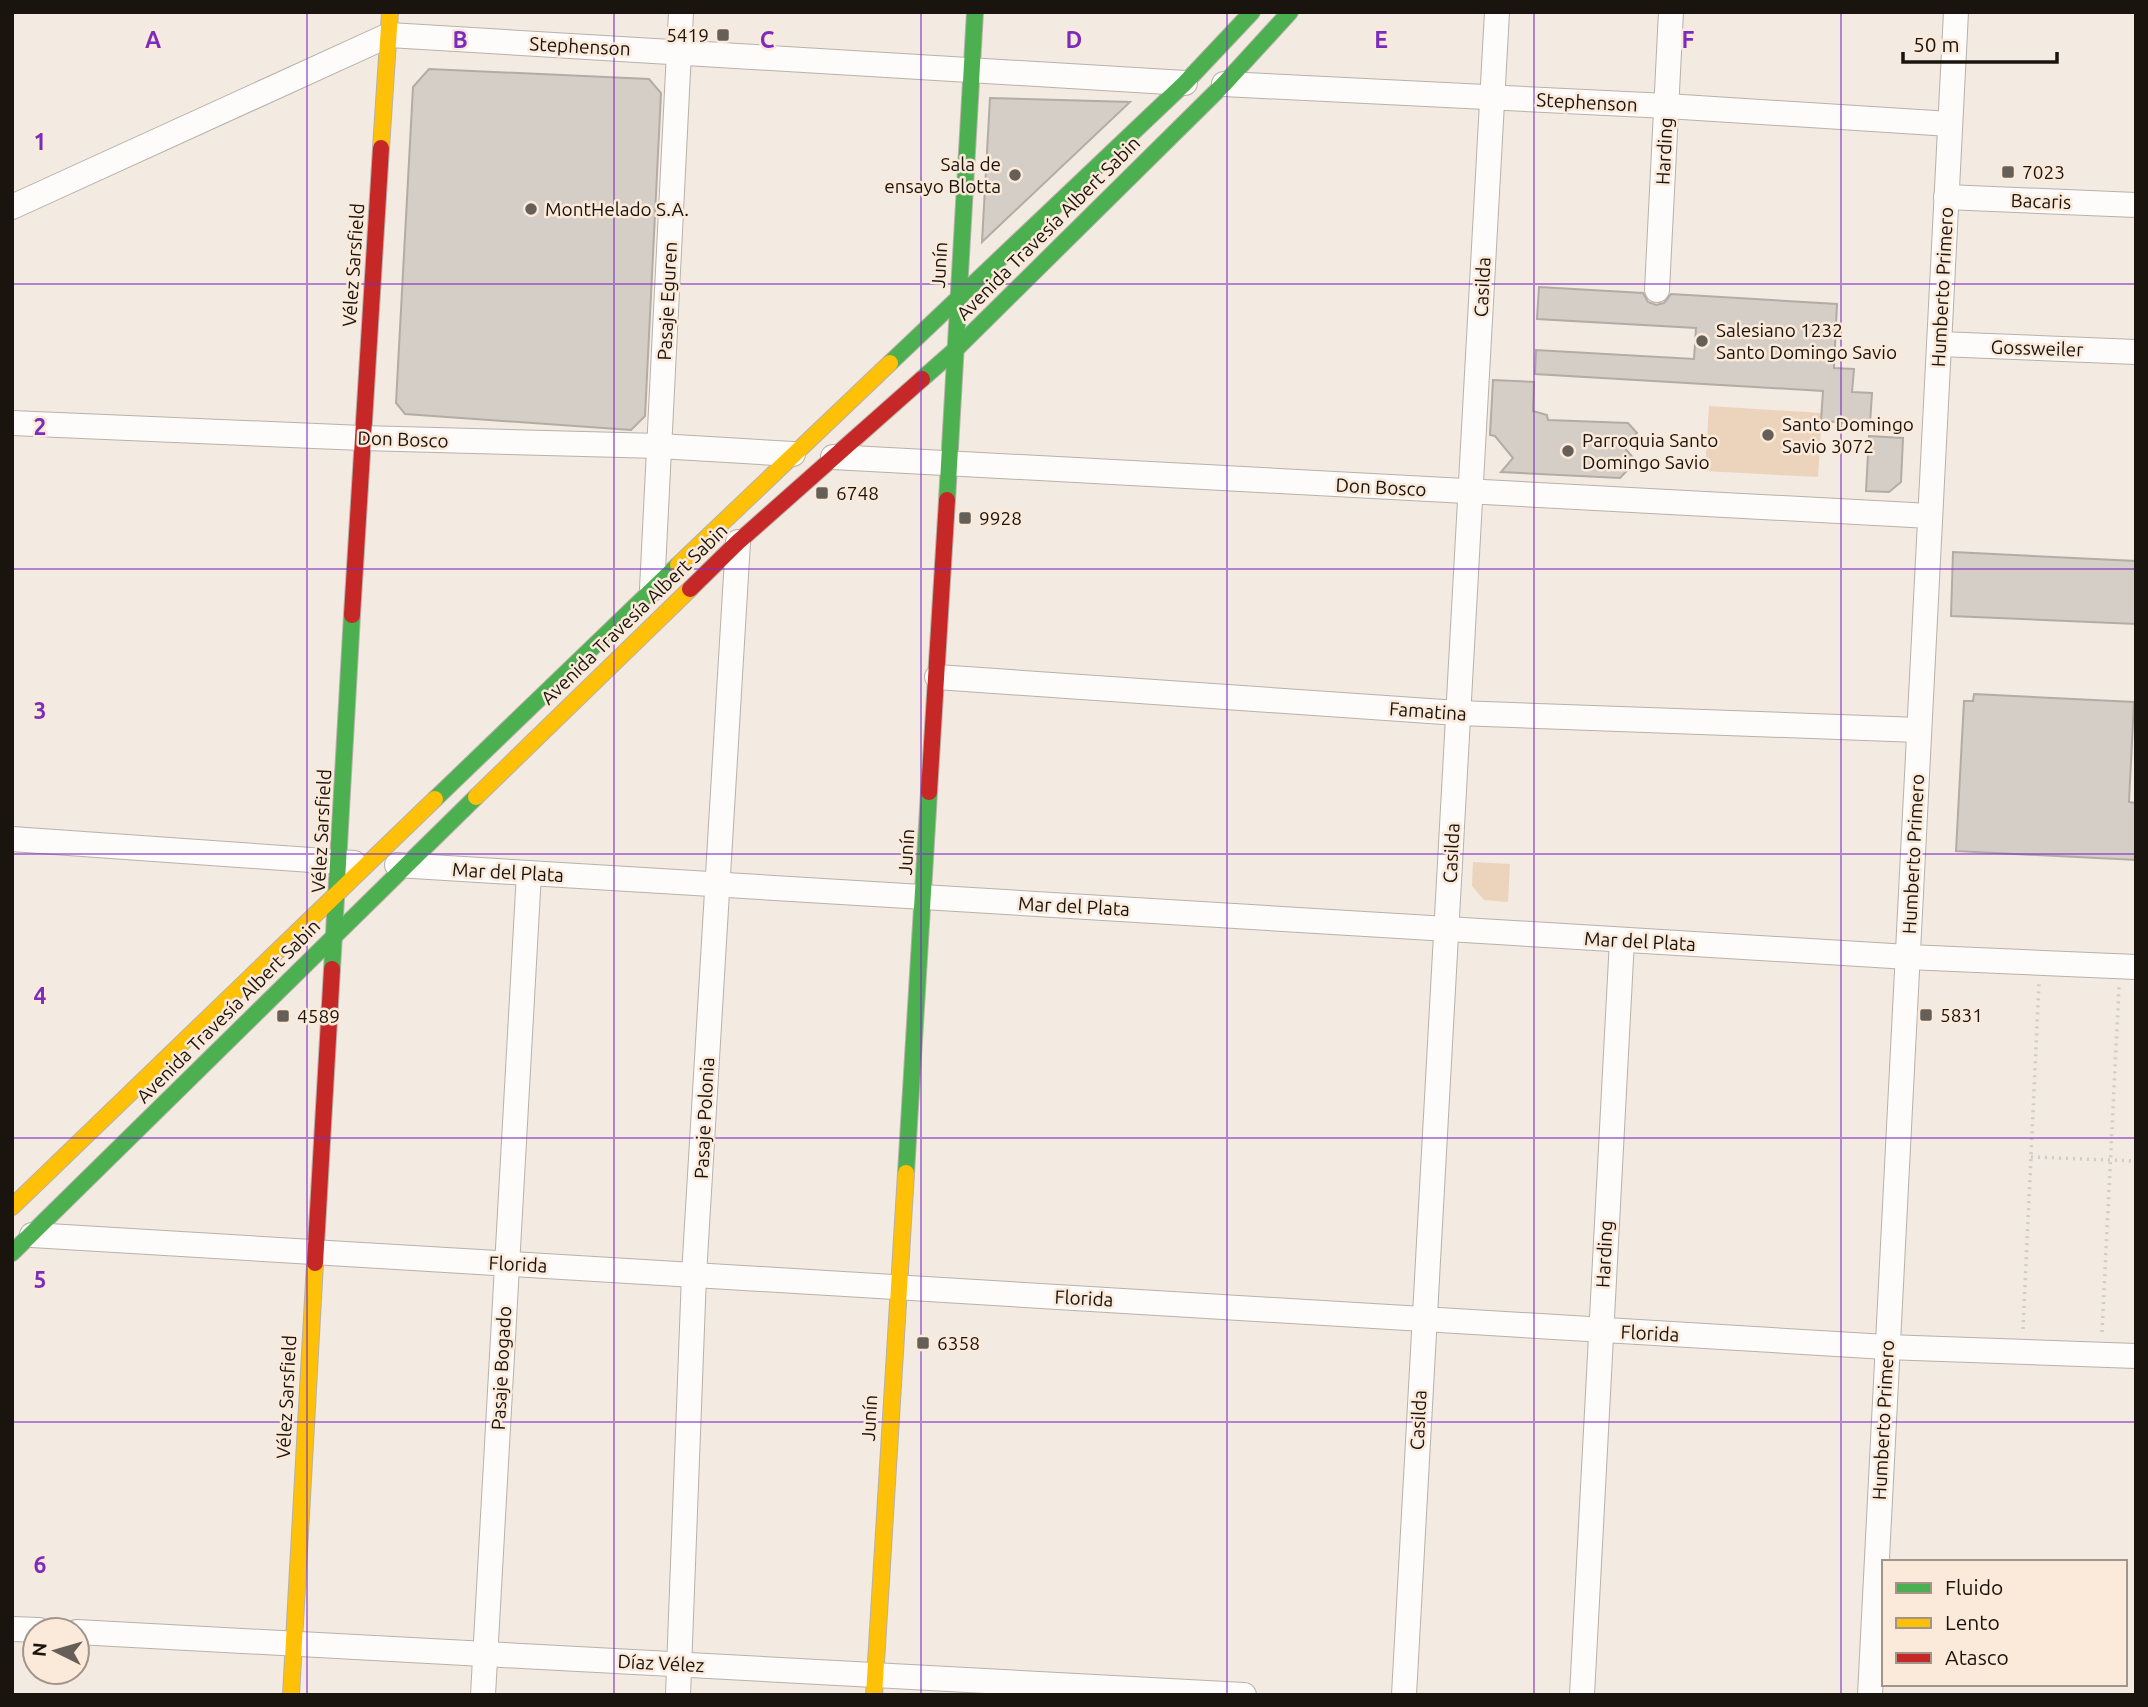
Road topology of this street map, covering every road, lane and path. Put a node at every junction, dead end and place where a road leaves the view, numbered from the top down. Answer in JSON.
{"nodes":[{"id":1,"x":681,"y":12,"type":"edge"},
{"id":2,"x":975,"y":12,"type":"edge"},
{"id":3,"x":1252,"y":12,"type":"edge"},
{"id":4,"x":1290,"y":12,"type":"edge"},
{"id":5,"x":1497,"y":12,"type":"edge"},
{"id":6,"x":1671,"y":12,"type":"edge"},
{"id":7,"x":1956,"y":12,"type":"edge"},
{"id":8,"x":389,"y":24,"type":"edge"},
{"id":9,"x":679,"y":52,"type":"junction"},
{"id":10,"x":971,"y":69,"type":"junction"},
{"id":11,"x":1185,"y":83,"type":"junction"},
{"id":12,"x":1224,"y":83,"type":"junction"},
{"id":13,"x":1493,"y":98,"type":"junction"},
{"id":14,"x":1667,"y":106,"type":"junction"},
{"id":15,"x":1950,"y":124,"type":"junction"},
{"id":16,"x":1946,"y":197,"type":"junction"},
{"id":17,"x":2136,"y":205,"type":"edge"},
{"id":18,"x":12,"y":207,"type":"edge"},
{"id":19,"x":1657,"y":290,"type":"dead end"},
{"id":20,"x":958,"y":297,"type":"junction"},
{"id":21,"x":1939,"y":344,"type":"junction"},
{"id":22,"x":956,"y":349,"type":"junction"},
{"id":23,"x":2136,"y":352,"type":"edge"},
{"id":24,"x":12,"y":423,"type":"edge"},
{"id":25,"x":362,"y":438,"type":"junction"},
{"id":26,"x":659,"y":446,"type":"junction"},
{"id":27,"x":793,"y":454,"type":"junction"},
{"id":28,"x":833,"y":457,"type":"junction"},
{"id":29,"x":949,"y":463,"type":"junction"},
{"id":30,"x":1471,"y":491,"type":"junction"},
{"id":31,"x":1930,"y":516,"type":"junction"},
{"id":32,"x":737,"y":542,"type":"junction"},
{"id":33,"x":652,"y":589,"type":"junction"},
{"id":34,"x":937,"y":677,"type":"junction"},
{"id":35,"x":1458,"y":713,"type":"junction"},
{"id":36,"x":1919,"y":730,"type":"junction"},
{"id":37,"x":12,"y":839,"type":"edge"},
{"id":38,"x":340,"y":862,"type":"junction"},
{"id":39,"x":367,"y":863,"type":"junction"},
{"id":40,"x":404,"y":866,"type":"junction"},
{"id":41,"x":529,"y":873,"type":"junction"},
{"id":42,"x":718,"y":885,"type":"junction"},
{"id":43,"x":338,"y":893,"type":"junction"},
{"id":44,"x":925,"y":897,"type":"junction"},
{"id":45,"x":1446,"y":929,"type":"junction"},
{"id":46,"x":336,"y":934,"type":"junction"},
{"id":47,"x":1622,"y":940,"type":"junction"},
{"id":48,"x":1908,"y":957,"type":"junction"},
{"id":49,"x":2040,"y":963,"type":"junction"},
{"id":50,"x":2128,"y":967,"type":"edge"},
{"id":51,"x":2031,"y":1157,"type":"junction"},
{"id":52,"x":2111,"y":1160,"type":"junction"},
{"id":53,"x":2136,"y":1161,"type":"edge"},
{"id":54,"x":12,"y":1207,"type":"edge"},
{"id":55,"x":32,"y":1235,"type":"junction"},
{"id":56,"x":315,"y":1252,"type":"junction"},
{"id":57,"x":12,"y":1253,"type":"edge"},
{"id":58,"x":506,"y":1263,"type":"junction"},
{"id":59,"x":694,"y":1275,"type":"junction"},
{"id":60,"x":898,"y":1287,"type":"junction"},
{"id":61,"x":1423,"y":1319,"type":"junction"},
{"id":62,"x":1600,"y":1329,"type":"junction"},
{"id":63,"x":1886,"y":1347,"type":"junction"},
{"id":64,"x":2022,"y":1352,"type":"junction"},
{"id":65,"x":2101,"y":1355,"type":"junction"},
{"id":66,"x":2136,"y":1356,"type":"edge"},
{"id":67,"x":91,"y":1633,"type":"edge"},
{"id":68,"x":294,"y":1644,"type":"junction"},
{"id":69,"x":486,"y":1654,"type":"junction"},
{"id":70,"x":680,"y":1664,"type":"junction"},
{"id":71,"x":875,"y":1685,"type":"edge"},
{"id":72,"x":1142,"y":1692,"type":"edge"},
{"id":73,"x":291,"y":1695,"type":"edge"},
{"id":74,"x":483,"y":1695,"type":"edge"},
{"id":75,"x":678,"y":1695,"type":"edge"},
{"id":76,"x":1244,"y":1695,"type":"edge"},
{"id":77,"x":1404,"y":1695,"type":"edge"},
{"id":78,"x":1582,"y":1695,"type":"edge"},
{"id":79,"x":1870,"y":1695,"type":"edge"}],
"edges":[{"from":1,"to":9,"type":"street","name":"Pasaje Eguren"},
{"from":2,"to":10,"type":"main road","name":"Junín"},
{"from":3,"to":11,"type":"main road","name":"Avenida Travesía Albert Sabin"},
{"from":4,"to":12,"type":"main road","name":"Avenida Travesía Albert Sabin"},
{"from":5,"to":13,"type":"street","name":"Casilda"},
{"from":6,"to":14,"type":"street","name":"Harding"},
{"from":7,"to":15,"type":"street","name":"Humberto Primero"},
{"from":8,"to":9,"type":"street","name":"Stephenson"},
{"from":8,"to":18,"type":"street","name":"Stephenson"},
{"from":8,"to":25,"type":"main road","name":"Vélez Sarsfield"},
{"from":9,"to":10,"type":"street","name":"Stephenson"},
{"from":9,"to":26,"type":"street","name":"Pasaje Eguren"},
{"from":10,"to":11,"type":"street","name":"Stephenson"},
{"from":10,"to":20,"type":"main road","name":"Junín"},
{"from":11,"to":20,"type":"main road","name":"Avenida Travesía Albert Sabin"},
{"from":12,"to":13,"type":"street","name":"Stephenson"},
{"from":12,"to":22,"type":"main road","name":"Avenida Travesía Albert Sabin"},
{"from":13,"to":14,"type":"street","name":"Stephenson"},
{"from":13,"to":30,"type":"street","name":"Casilda"},
{"from":14,"to":15,"type":"street","name":"Stephenson"},
{"from":14,"to":19,"type":"street","name":"Harding"},
{"from":15,"to":16,"type":"street","name":"Humberto Primero"},
{"from":16,"to":17,"type":"street","name":"Bacaris"},
{"from":16,"to":21,"type":"street","name":"Humberto Primero"},
{"from":20,"to":22,"type":"main road","name":"Junín"},
{"from":20,"to":27,"type":"main road","name":"Avenida Travesía Albert Sabin"},
{"from":21,"to":23,"type":"street","name":"Gossweiler"},
{"from":21,"to":31,"type":"street","name":"Humberto Primero"},
{"from":22,"to":28,"type":"main road","name":"Avenida Travesía Albert Sabin"},
{"from":22,"to":29,"type":"main road","name":"Junín"},
{"from":24,"to":25,"type":"street","name":"Don Bosco"},
{"from":25,"to":26,"type":"street","name":"Don Bosco"},
{"from":25,"to":38,"type":"main road","name":"Vélez Sarsfield"},
{"from":26,"to":27,"type":"street","name":"Don Bosco"},
{"from":26,"to":33,"type":"street","name":"Pasaje Eguren"},
{"from":27,"to":33,"type":"main road","name":"Avenida Travesía Albert Sabin"},
{"from":28,"to":29,"type":"street","name":"Don Bosco"},
{"from":28,"to":32,"type":"main road","name":"Avenida Travesía Albert Sabin"},
{"from":29,"to":30,"type":"street","name":"Don Bosco"},
{"from":29,"to":34,"type":"main road","name":"Junín"},
{"from":30,"to":31,"type":"street","name":"Don Bosco"},
{"from":30,"to":35,"type":"street","name":"Casilda"},
{"from":31,"to":36,"type":"street","name":"Humberto Primero"},
{"from":32,"to":40,"type":"main road","name":"Avenida Travesía Albert Sabin"},
{"from":32,"to":42,"type":"street","name":"Pasaje Polonia"},
{"from":33,"to":39,"type":"main road","name":"Avenida Travesía Albert Sabin"},
{"from":34,"to":35,"type":"street","name":"Famatina"},
{"from":34,"to":44,"type":"main road","name":"Junín"},
{"from":35,"to":36,"type":"street","name":"Famatina"},
{"from":35,"to":45,"type":"street","name":"Casilda"},
{"from":36,"to":48,"type":"street","name":"Humberto Primero"},
{"from":37,"to":38,"type":"street","name":"Mar del Plata"},
{"from":38,"to":39,"type":"street","name":"Mar del Plata"},
{"from":38,"to":43,"type":"main road","name":"Vélez Sarsfield"},
{"from":39,"to":40,"type":"street","name":"Mar del Plata"},
{"from":39,"to":43,"type":"main road","name":"Avenida Travesía Albert Sabin"},
{"from":40,"to":41,"type":"street","name":"Mar del Plata"},
{"from":40,"to":46,"type":"main road","name":"Avenida Travesía Albert Sabin"},
{"from":41,"to":42,"type":"street","name":"Mar del Plata"},
{"from":41,"to":58,"type":"street","name":"Pasaje Bogado"},
{"from":42,"to":44,"type":"street","name":"Mar del Plata"},
{"from":42,"to":59,"type":"street","name":"Pasaje Polonia"},
{"from":43,"to":46,"type":"main road","name":"Vélez Sarsfield"},
{"from":43,"to":54,"type":"main road","name":"Avenida Travesía Albert Sabin"},
{"from":44,"to":45,"type":"street","name":"Mar del Plata"},
{"from":44,"to":60,"type":"main road","name":"Junín"},
{"from":45,"to":47,"type":"street","name":"Mar del Plata"},
{"from":45,"to":61,"type":"street","name":"Casilda"},
{"from":46,"to":55,"type":"main road","name":"Avenida Travesía Albert Sabin"},
{"from":46,"to":56,"type":"main road","name":"Vélez Sarsfield"},
{"from":47,"to":48,"type":"street","name":"Mar del Plata"},
{"from":47,"to":62,"type":"street","name":"Harding"},
{"from":48,"to":49,"type":"street","name":"Mar del Plata"},
{"from":48,"to":63,"type":"street","name":"Humberto Primero"},
{"from":49,"to":50,"type":"street","name":"Mar del Plata"},
{"from":49,"to":51,"type":"path"},
{"from":50,"to":52,"type":"path"},
{"from":51,"to":52,"type":"path"},
{"from":51,"to":64,"type":"path"},
{"from":52,"to":53,"type":"path"},
{"from":52,"to":65,"type":"path"},
{"from":55,"to":56,"type":"street","name":"Florida"},
{"from":55,"to":57,"type":"main road","name":"Avenida Travesía Albert Sabin"},
{"from":56,"to":58,"type":"street","name":"Florida"},
{"from":56,"to":68,"type":"main road","name":"Vélez Sarsfield"},
{"from":58,"to":59,"type":"street","name":"Florida"},
{"from":58,"to":69,"type":"street","name":"Pasaje Bogado"},
{"from":59,"to":60,"type":"street","name":"Florida"},
{"from":59,"to":70,"type":"street","name":"Pasaje Polonia"},
{"from":60,"to":61,"type":"street","name":"Florida"},
{"from":60,"to":71,"type":"main road","name":"Junín"},
{"from":61,"to":62,"type":"street","name":"Florida"},
{"from":61,"to":77,"type":"street","name":"Casilda"},
{"from":62,"to":63,"type":"street","name":"Florida"},
{"from":62,"to":78,"type":"street","name":"Harding"},
{"from":63,"to":64,"type":"street","name":"Florida"},
{"from":63,"to":79,"type":"street","name":"Humberto Primero"},
{"from":64,"to":65,"type":"street","name":"Florida"},
{"from":65,"to":66,"type":"street","name":"Florida"},
{"from":67,"to":68,"type":"street","name":"Díaz Vélez"},
{"from":68,"to":69,"type":"street","name":"Díaz Vélez"},
{"from":68,"to":73,"type":"main road","name":"Vélez Sarsfield"},
{"from":69,"to":70,"type":"street","name":"Díaz Vélez"},
{"from":69,"to":74,"type":"street","name":"Pasaje Bogado"},
{"from":70,"to":71,"type":"street","name":"Díaz Vélez"},
{"from":70,"to":75,"type":"street","name":"Pasaje Polonia"},
{"from":71,"to":72,"type":"street","name":"Díaz Vélez"},
{"from":72,"to":76,"type":"street","name":"Díaz Vélez"}]}
